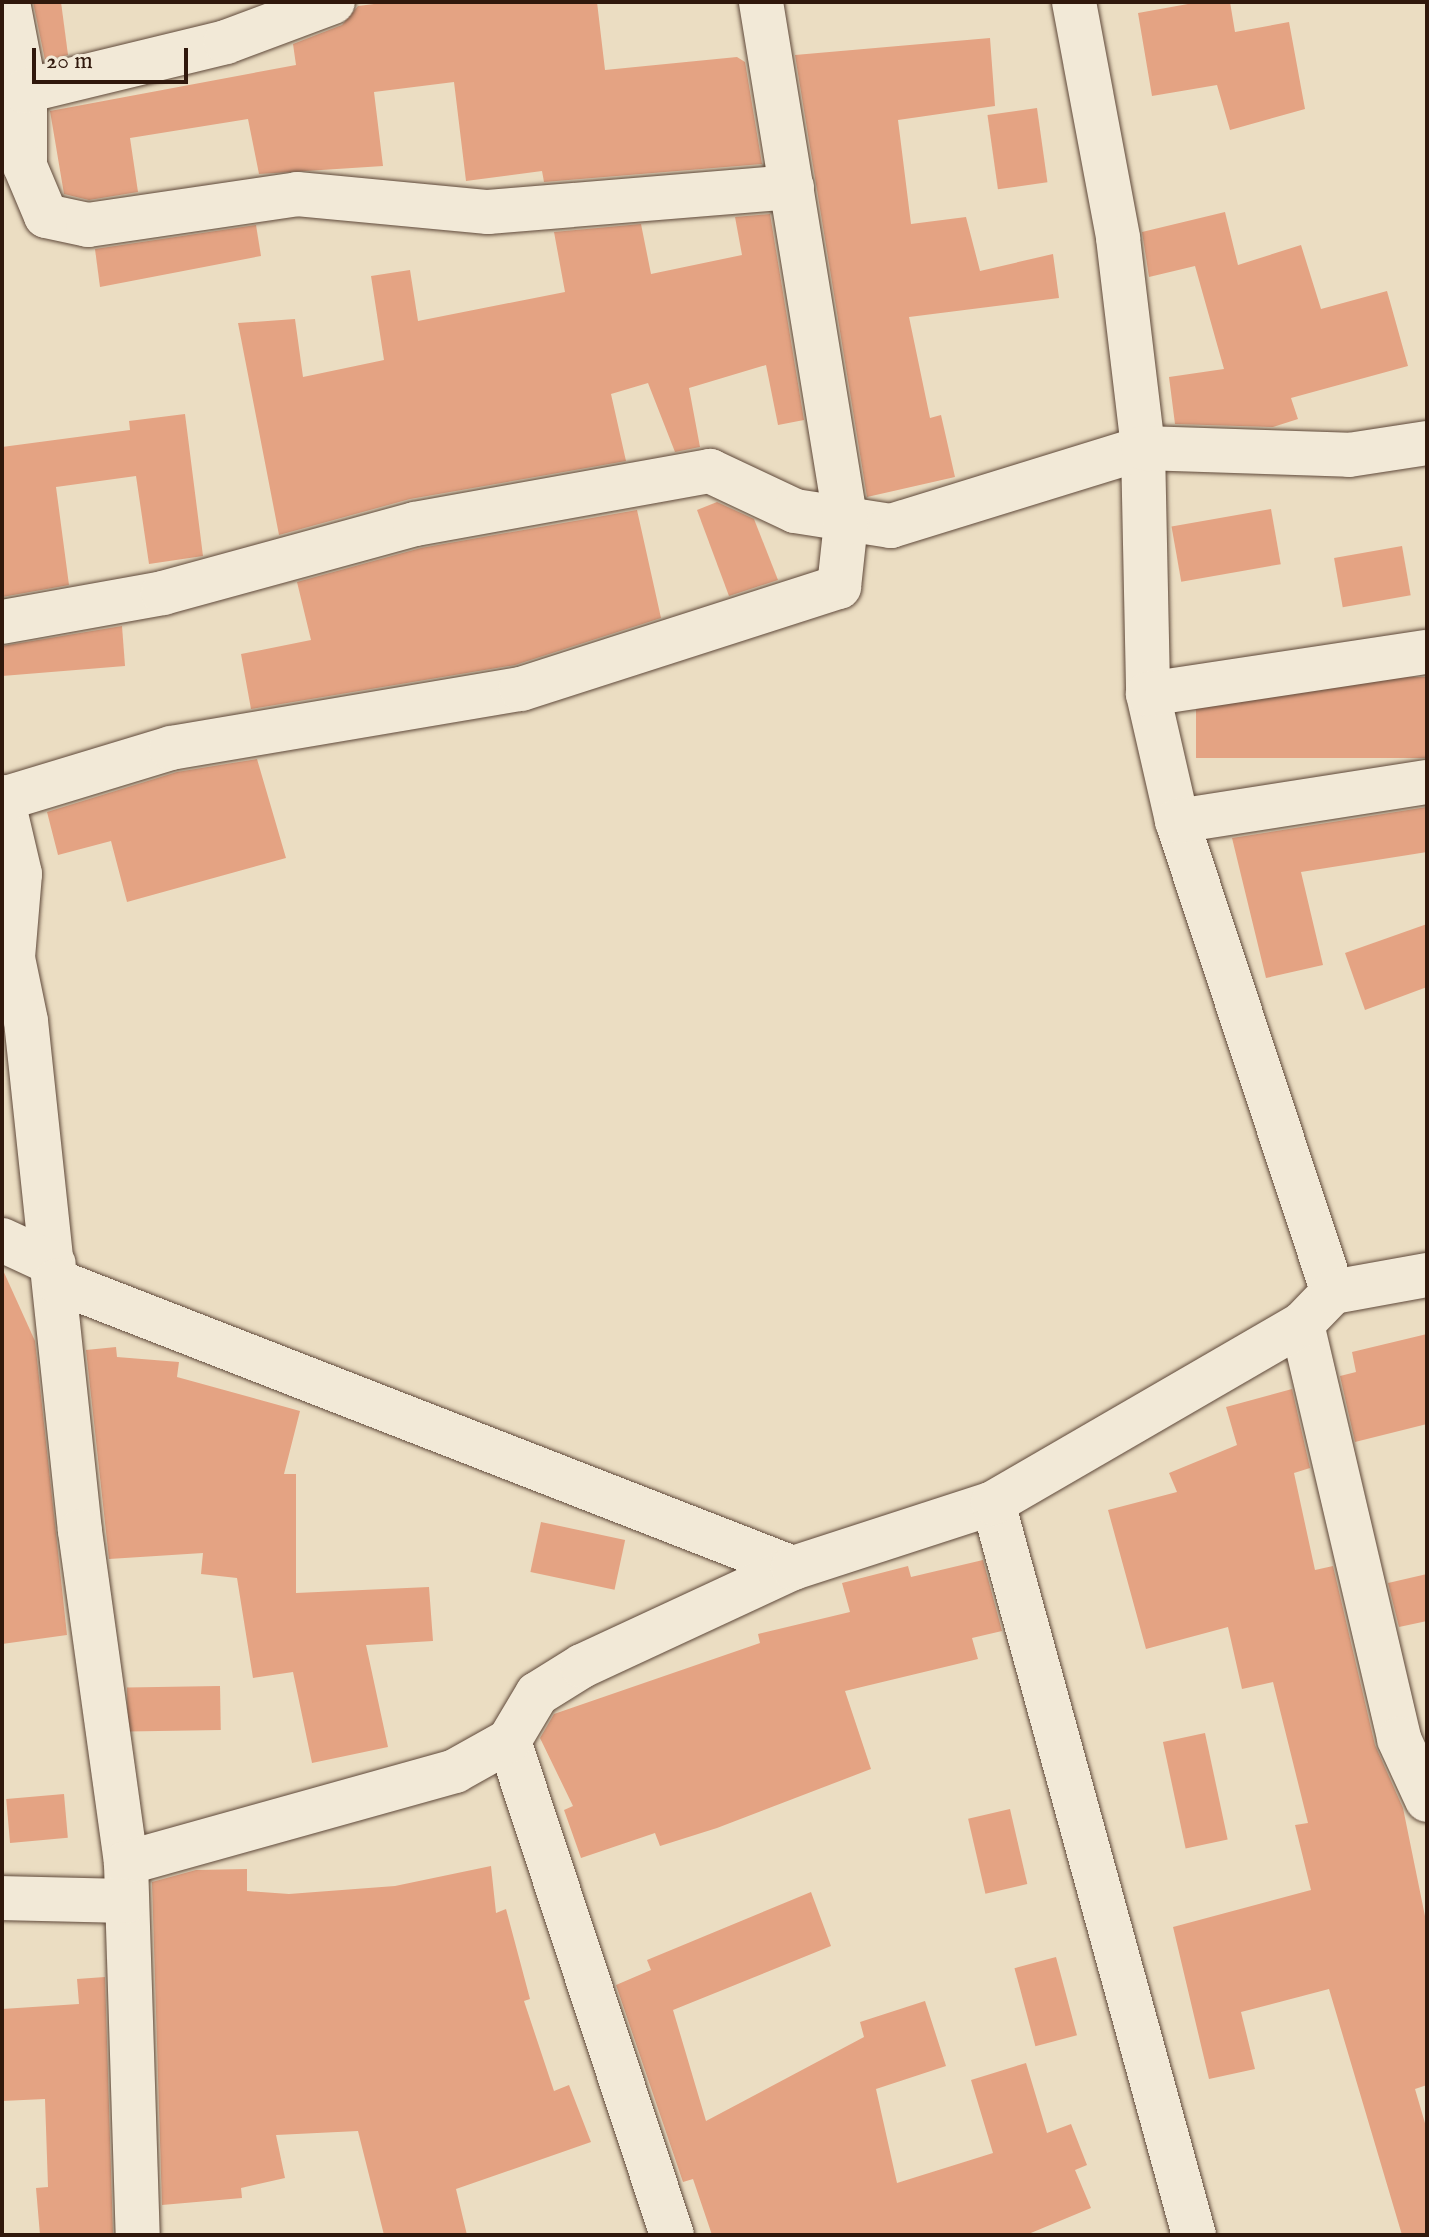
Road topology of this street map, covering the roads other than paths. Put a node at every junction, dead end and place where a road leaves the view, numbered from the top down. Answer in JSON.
{"nodes":[{"id":1,"x":8,"y":2,"type":"edge"},
{"id":2,"x":333,"y":2,"type":"edge"},
{"id":3,"x":761,"y":2,"type":"edge"},
{"id":4,"x":1074,"y":2,"type":"edge"},
{"id":5,"x":25,"y":91,"type":"junction"},
{"id":6,"x":14,"y":171,"type":"edge"},
{"id":7,"x":792,"y":187,"type":"junction"},
{"id":8,"x":1427,"y":443,"type":"edge"},
{"id":9,"x":1143,"y":448,"type":"junction"},
{"id":10,"x":846,"y":523,"type":"junction"},
{"id":11,"x":2,"y":622,"type":"edge"},
{"id":12,"x":1427,"y":652,"type":"edge"},
{"id":13,"x":1148,"y":694,"type":"junction"},
{"id":14,"x":1427,"y":782,"type":"edge"},
{"id":15,"x":2,"y":798,"type":"edge"},
{"id":16,"x":1177,"y":821,"type":"junction"},
{"id":17,"x":8,"y":898,"type":"edge"},
{"id":18,"x":2,"y":1240,"type":"edge"},
{"id":19,"x":55,"y":1273,"type":"junction"},
{"id":20,"x":1427,"y":1275,"type":"edge"},
{"id":21,"x":1333,"y":1292,"type":"junction"},
{"id":22,"x":1302,"y":1324,"type":"junction"},
{"id":23,"x":993,"y":1503,"type":"junction"},
{"id":24,"x":793,"y":1568,"type":"junction"},
{"id":25,"x":509,"y":1741,"type":"junction"},
{"id":26,"x":1427,"y":1800,"type":"edge"},
{"id":27,"x":126,"y":1882,"type":"junction"},
{"id":28,"x":2,"y":1898,"type":"edge"},
{"id":29,"x":138,"y":2235,"type":"edge"},
{"id":30,"x":672,"y":2235,"type":"edge"},
{"id":31,"x":1194,"y":2235,"type":"edge"}],
"edges":[{"from":1,"to":5,"type":"street"},
{"from":2,"to":5,"type":"street"},
{"from":3,"to":7,"type":"street"},
{"from":4,"to":9,"type":"street"},
{"from":5,"to":6,"type":"street"},
{"from":6,"to":7,"type":"street"},
{"from":7,"to":10,"type":"street"},
{"from":8,"to":9,"type":"street"},
{"from":9,"to":10,"type":"street"},
{"from":9,"to":13,"type":"street"},
{"from":10,"to":11,"type":"street"},
{"from":10,"to":15,"type":"street"},
{"from":12,"to":13,"type":"street"},
{"from":13,"to":16,"type":"street"},
{"from":14,"to":16,"type":"street"},
{"from":15,"to":17,"type":"street"},
{"from":16,"to":21,"type":"street"},
{"from":17,"to":19,"type":"street"},
{"from":18,"to":19,"type":"street"},
{"from":19,"to":24,"type":"street"},
{"from":19,"to":27,"type":"street"},
{"from":20,"to":21,"type":"street"},
{"from":21,"to":22,"type":"street"},
{"from":22,"to":23,"type":"street"},
{"from":22,"to":26,"type":"street"},
{"from":23,"to":24,"type":"street"},
{"from":23,"to":31,"type":"street"},
{"from":24,"to":25,"type":"street"},
{"from":25,"to":27,"type":"street"},
{"from":25,"to":30,"type":"street"},
{"from":27,"to":28,"type":"street"},
{"from":27,"to":29,"type":"street"}]}
